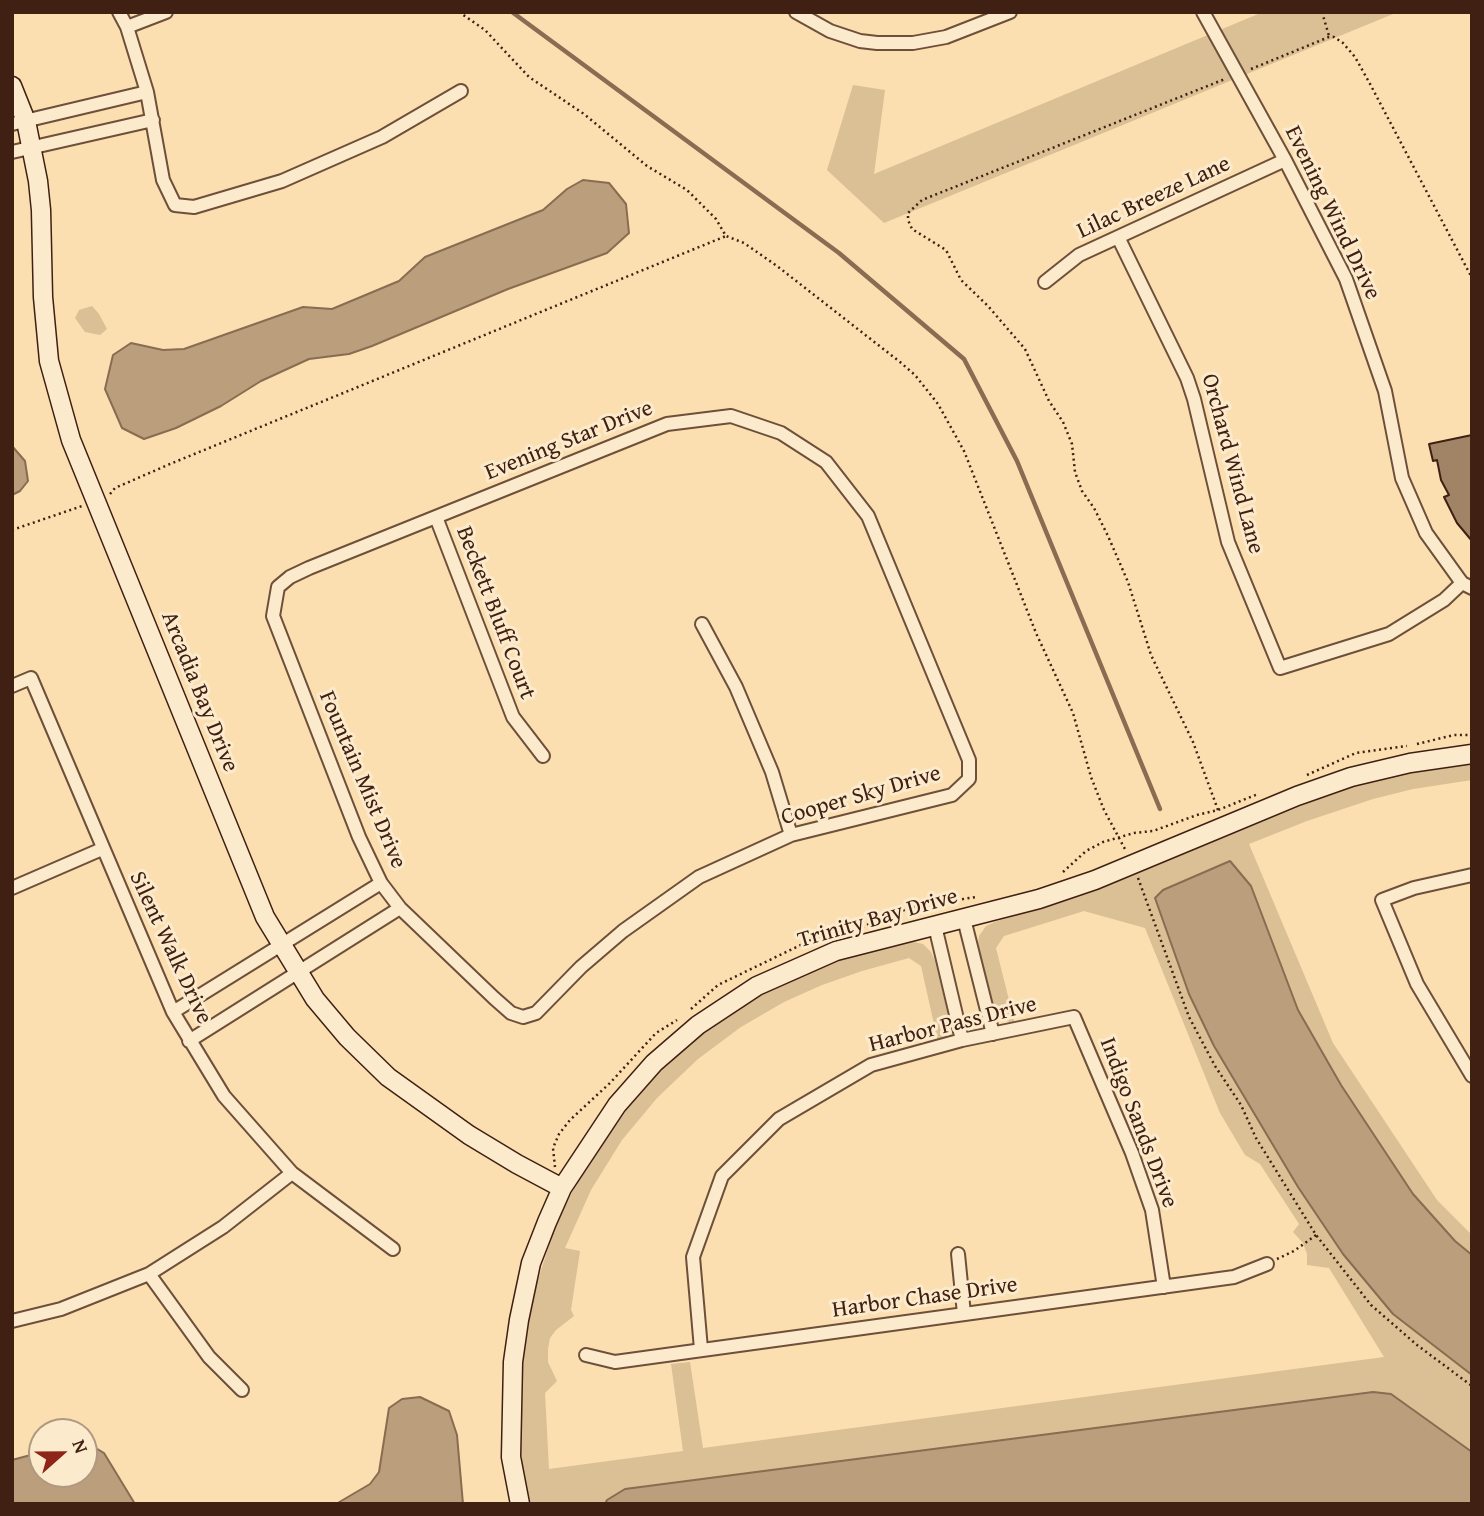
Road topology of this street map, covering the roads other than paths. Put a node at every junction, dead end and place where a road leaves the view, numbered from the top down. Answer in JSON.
{"nodes":[{"id":1,"x":119,"y":12,"type":"edge"},
{"id":2,"x":166,"y":12,"type":"edge"},
{"id":3,"x":796,"y":12,"type":"edge"},
{"id":4,"x":1010,"y":12,"type":"edge"},
{"id":5,"x":1203,"y":12,"type":"edge"},
{"id":6,"x":127,"y":27,"type":"junction"},
{"id":7,"x":12,"y":86,"type":"edge"},
{"id":8,"x":461,"y":91,"type":"dead end"},
{"id":9,"x":147,"y":92,"type":"junction"},
{"id":10,"x":153,"y":120,"type":"junction"},
{"id":11,"x":19,"y":123,"type":"edge"},
{"id":12,"x":32,"y":148,"type":"junction"},
{"id":13,"x":12,"y":152,"type":"edge"},
{"id":14,"x":1285,"y":160,"type":"junction"},
{"id":15,"x":1118,"y":237,"type":"junction"},
{"id":16,"x":1045,"y":282,"type":"dead end"},
{"id":17,"x":436,"y":517,"type":"junction"},
{"id":18,"x":1467,"y":585,"type":"edge"},
{"id":19,"x":278,"y":587,"type":"joint"},
{"id":20,"x":702,"y":624,"type":"dead end"},
{"id":21,"x":12,"y":686,"type":"edge"},
{"id":22,"x":1472,"y":754,"type":"edge"},
{"id":23,"x":543,"y":756,"type":"dead end"},
{"id":24,"x":969,"y":779,"type":"joint"},
{"id":25,"x":791,"y":835,"type":"junction"},
{"id":26,"x":102,"y":849,"type":"junction"},
{"id":27,"x":1472,"y":875,"type":"edge"},
{"id":28,"x":381,"y":883,"type":"junction"},
{"id":29,"x":12,"y":888,"type":"edge"},
{"id":30,"x":400,"y":908,"type":"junction"},
{"id":31,"x":964,"y":919,"type":"junction"},
{"id":32,"x":935,"y":926,"type":"junction"},
{"id":33,"x":282,"y":946,"type":"junction"},
{"id":34,"x":299,"y":973,"type":"junction"},
{"id":35,"x":173,"y":1012,"type":"junction"},
{"id":36,"x":523,"y":1017,"type":"joint"},
{"id":37,"x":1074,"y":1017,"type":"joint"},
{"id":38,"x":993,"y":1034,"type":"junction"},
{"id":39,"x":962,"y":1040,"type":"junction"},
{"id":40,"x":190,"y":1041,"type":"junction"},
{"id":41,"x":1472,"y":1076,"type":"edge"},
{"id":42,"x":292,"y":1173,"type":"junction"},
{"id":43,"x":562,"y":1188,"type":"junction"},
{"id":44,"x":393,"y":1249,"type":"dead end"},
{"id":45,"x":958,"y":1254,"type":"dead end"},
{"id":46,"x":1267,"y":1264,"type":"road end"},
{"id":47,"x":149,"y":1274,"type":"junction"},
{"id":48,"x":1164,"y":1287,"type":"junction"},
{"id":49,"x":964,"y":1314,"type":"junction"},
{"id":50,"x":12,"y":1321,"type":"edge"},
{"id":51,"x":701,"y":1349,"type":"junction"},
{"id":52,"x":586,"y":1354,"type":"dead end"},
{"id":53,"x":242,"y":1390,"type":"dead end"},
{"id":54,"x":520,"y":1504,"type":"edge"}],
"edges":[{"from":1,"to":6,"type":"street"},
{"from":2,"to":6,"type":"street"},
{"from":3,"to":4,"type":"street"},
{"from":5,"to":14,"type":"street","name":"Evening Wind Drive"},
{"from":6,"to":9,"type":"street"},
{"from":7,"to":11,"type":"street","name":"Arcadia Bay Drive"},
{"from":8,"to":10,"type":"street"},
{"from":9,"to":10,"type":"street"},
{"from":9,"to":11,"type":"street"},
{"from":10,"to":12,"type":"street"},
{"from":11,"to":12,"type":"street","name":"Arcadia Bay Drive"},
{"from":12,"to":13,"type":"street"},
{"from":12,"to":33,"type":"street","name":"Arcadia Bay Drive"},
{"from":14,"to":15,"type":"street","name":"Lilac Breeze Lane"},
{"from":14,"to":18,"type":"street","name":"Evening Wind Drive"},
{"from":15,"to":16,"type":"street","name":"Lilac Breeze Lane"},
{"from":15,"to":18,"type":"street","name":"Orchard Wind Lane"},
{"from":17,"to":19,"type":"street","name":"Evening Star Drive"},
{"from":17,"to":23,"type":"street","name":"Beckett Bluff Court"},
{"from":17,"to":24,"type":"street","name":"Evening Star Drive"},
{"from":19,"to":28,"type":"street","name":"Fountain Mist Drive"},
{"from":20,"to":25,"type":"street"},
{"from":21,"to":26,"type":"street","name":"Silent Walk Drive"},
{"from":22,"to":31,"type":"street","name":"Trinity Bay Drive"},
{"from":24,"to":25,"type":"street","name":"Cooper Sky Drive"},
{"from":25,"to":36,"type":"street","name":"Cooper Sky Drive"},
{"from":26,"to":29,"type":"street"},
{"from":26,"to":35,"type":"street","name":"Silent Walk Drive"},
{"from":27,"to":41,"type":"street"},
{"from":28,"to":30,"type":"street","name":"Fountain Mist Drive"},
{"from":28,"to":33,"type":"street"},
{"from":30,"to":34,"type":"street"},
{"from":30,"to":36,"type":"street","name":"Fountain Mist Drive"},
{"from":31,"to":32,"type":"street","name":"Trinity Bay Drive"},
{"from":31,"to":38,"type":"street"},
{"from":32,"to":39,"type":"street"},
{"from":32,"to":43,"type":"street","name":"Trinity Bay Drive"},
{"from":33,"to":34,"type":"street","name":"Arcadia Bay Drive"},
{"from":33,"to":35,"type":"street"},
{"from":34,"to":40,"type":"street"},
{"from":34,"to":43,"type":"street","name":"Arcadia Bay Drive"},
{"from":35,"to":40,"type":"street","name":"Silent Walk Drive"},
{"from":37,"to":38,"type":"street","name":"Harbor Pass Drive"},
{"from":37,"to":48,"type":"street","name":"Indigo Sands Drive"},
{"from":38,"to":39,"type":"street","name":"Harbor Pass Drive"},
{"from":39,"to":51,"type":"street","name":"Harbor Pass Drive"},
{"from":40,"to":42,"type":"street","name":"Silent Walk Drive"},
{"from":42,"to":44,"type":"street","name":"Silent Walk Drive"},
{"from":42,"to":47,"type":"street"},
{"from":43,"to":54,"type":"street","name":"Trinity Bay Drive"},
{"from":45,"to":49,"type":"street"},
{"from":46,"to":48,"type":"street","name":"Harbor Chase Drive"},
{"from":47,"to":50,"type":"street"},
{"from":47,"to":53,"type":"street"},
{"from":48,"to":49,"type":"street","name":"Harbor Chase Drive"},
{"from":49,"to":51,"type":"street","name":"Harbor Chase Drive"},
{"from":51,"to":52,"type":"street","name":"Harbor Chase Drive"}]}
